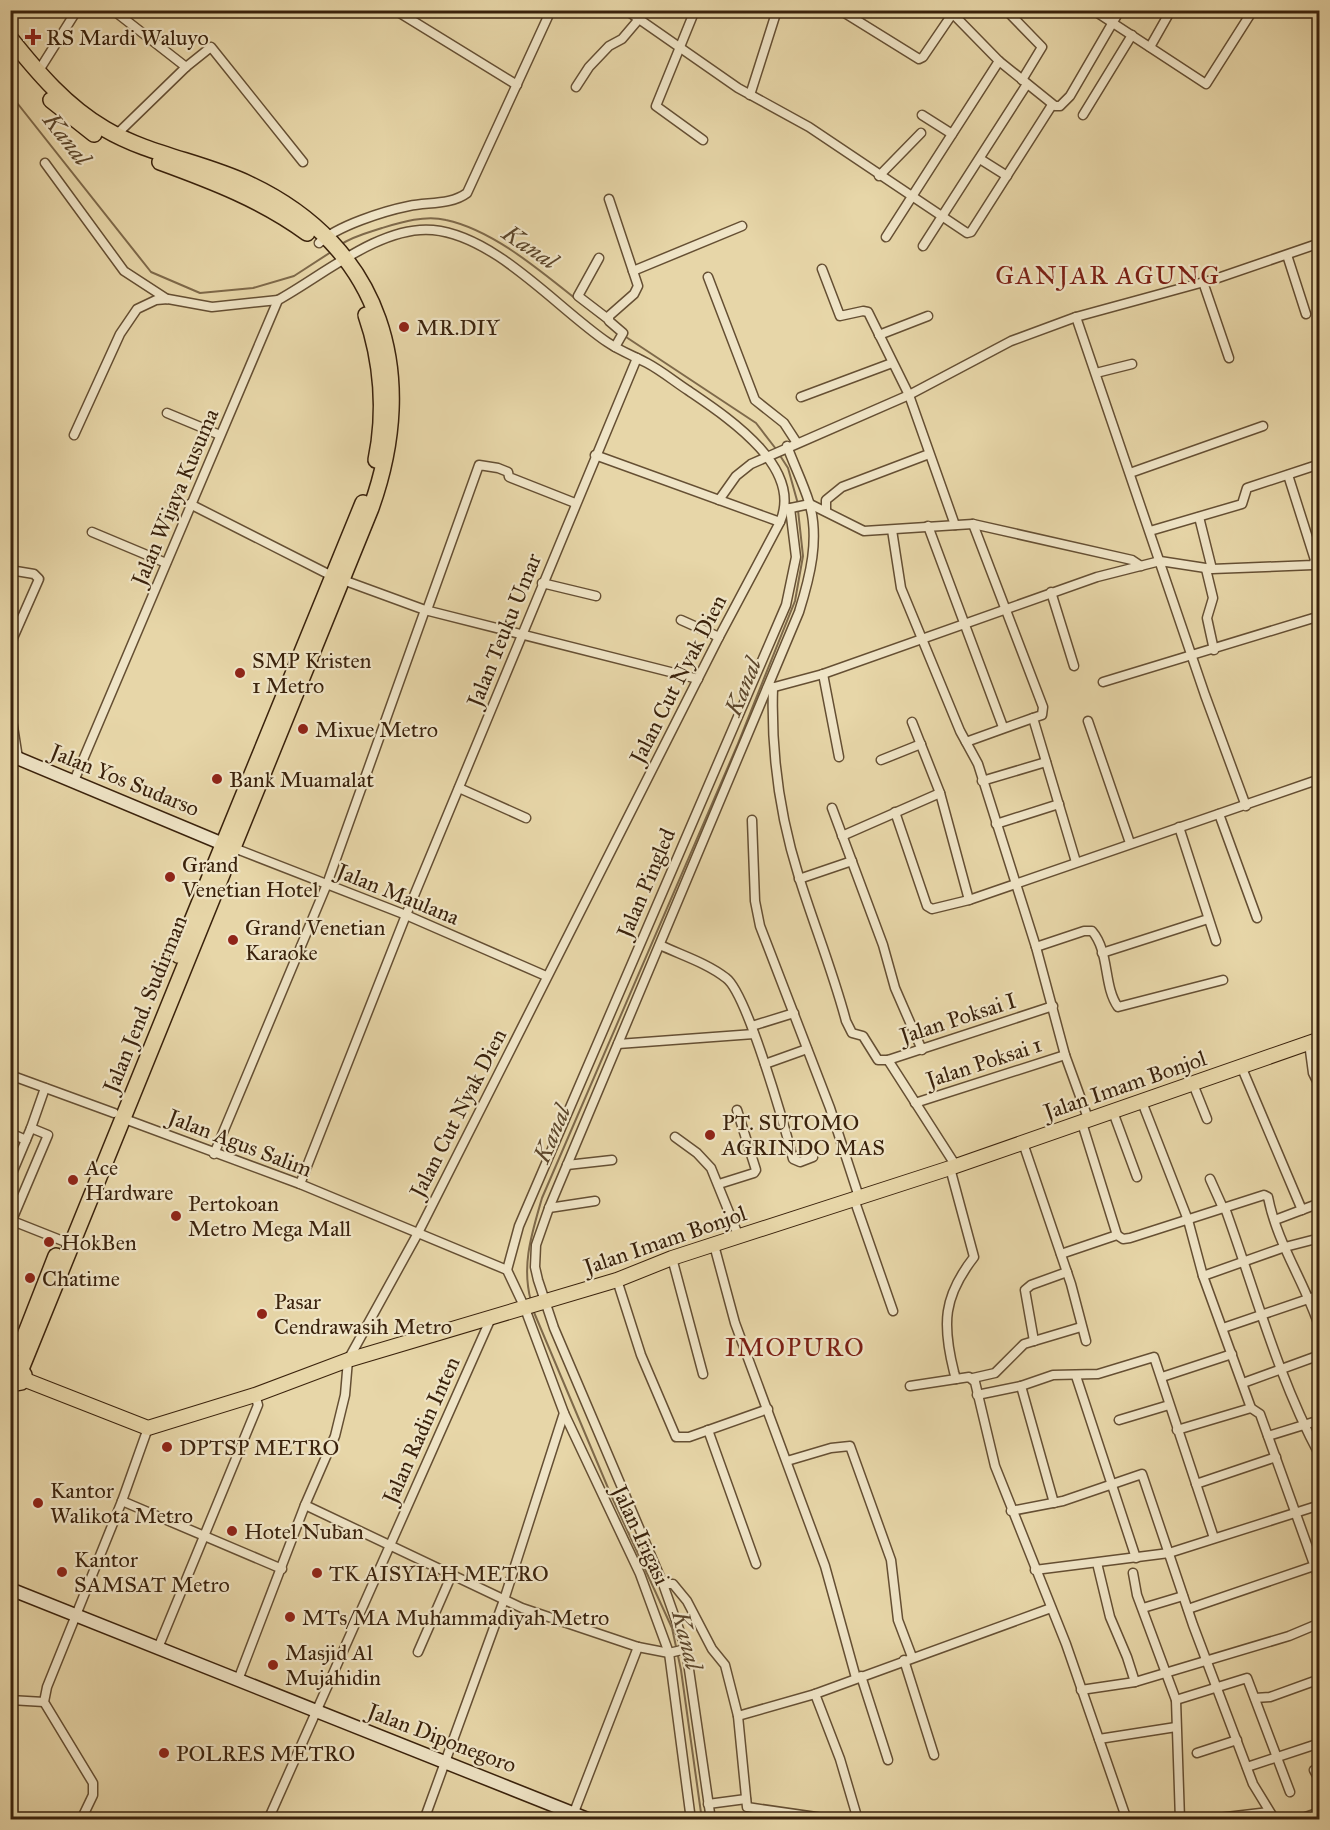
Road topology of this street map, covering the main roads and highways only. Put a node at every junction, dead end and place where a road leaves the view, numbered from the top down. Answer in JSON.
{"nodes":[{"id":1,"x":10,"y":38,"type":"edge"},
{"id":2,"x":10,"y":52,"type":"edge"},
{"id":3,"x":88,"y":124,"type":"junction"},
{"id":4,"x":333,"y":250,"type":"junction"},
{"id":5,"x":1314,"y":1041,"type":"edge"},
{"id":6,"x":118,"y":1116,"type":"junction"},
{"id":7,"x":16,"y":1373,"type":"edge"}],
"edges":[{"from":1,"to":3,"type":"highway"},
{"from":2,"to":3,"type":"highway"},
{"from":3,"to":4,"type":"highway"},
{"from":3,"to":4,"type":"highway"},
{"from":4,"to":6,"type":"highway","name":"Jalan Jend. Sudirman"},
{"from":5,"to":7,"type":"main road","name":"Jalan Imam Bonjol"},
{"from":6,"to":7,"type":"highway","name":"Jalan Jend. Sudirman"},
{"from":6,"to":7,"type":"highway","name":"Jalan Jend. Sudirman"}]}
